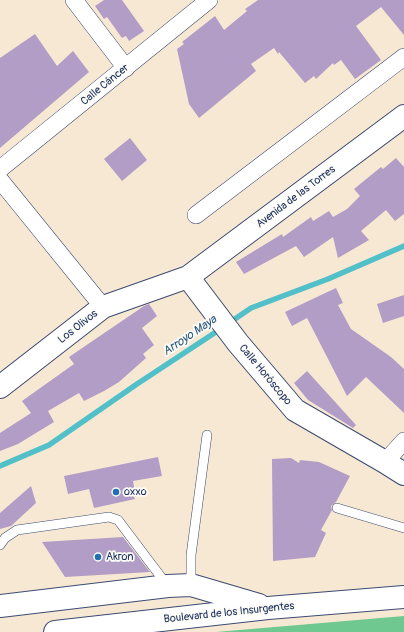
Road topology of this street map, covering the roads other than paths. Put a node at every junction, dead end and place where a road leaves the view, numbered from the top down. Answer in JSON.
{"nodes":[{"id":1,"x":74,"y":0,"type":"edge"},
{"id":2,"x":209,"y":0,"type":"edge"},
{"id":3,"x":404,"y":57,"type":"edge"},
{"id":4,"x":126,"y":68,"type":"junction"},
{"id":5,"x":404,"y":116,"type":"edge"},
{"id":6,"x":0,"y":169,"type":"edge"},
{"id":7,"x":0,"y":180,"type":"edge"},
{"id":8,"x":196,"y":215,"type":"dead end"},
{"id":9,"x":188,"y":277,"type":"junction"},
{"id":10,"x":103,"y":307,"type":"junction"},
{"id":11,"x":0,"y":387,"type":"edge"},
{"id":12,"x":206,"y":435,"type":"dead end"},
{"id":13,"x":404,"y":441,"type":"edge"},
{"id":14,"x":385,"y":462,"type":"junction"},
{"id":15,"x":404,"y":474,"type":"edge"},
{"id":16,"x":337,"y":508,"type":"dead end"},
{"id":17,"x":404,"y":528,"type":"edge"},
{"id":18,"x":0,"y":545,"type":"edge"},
{"id":19,"x":191,"y":585,"type":"junction"},
{"id":20,"x":404,"y":585,"type":"edge"},
{"id":21,"x":168,"y":586,"type":"junction"},
{"id":22,"x":404,"y":597,"type":"edge"},
{"id":23,"x":0,"y":606,"type":"edge"},
{"id":24,"x":293,"y":606,"type":"junction"},
{"id":25,"x":268,"y":608,"type":"junction"},
{"id":26,"x":55,"y":632,"type":"edge"}],
"edges":[{"from":1,"to":4,"type":"street"},
{"from":2,"to":4,"type":"street","name":"Calle Cáncer"},
{"from":3,"to":8,"type":"street"},
{"from":4,"to":6,"type":"street","name":"Calle Cáncer"},
{"from":5,"to":9,"type":"main road","name":"Avenida de las Torres"},
{"from":7,"to":10,"type":"street"},
{"from":9,"to":10,"type":"main road","name":"Los Olivos"},
{"from":9,"to":14,"type":"main road","name":"Calle Horóscopo"},
{"from":10,"to":11,"type":"main road","name":"Los Olivos"},
{"from":12,"to":19,"type":"lane"},
{"from":13,"to":14,"type":"street"},
{"from":14,"to":15,"type":"main road","name":"Calle Horóscopo"},
{"from":16,"to":17,"type":"lane"},
{"from":18,"to":21,"type":"lane"},
{"from":19,"to":21,"type":"main road"},
{"from":19,"to":25,"type":"main road"},
{"from":20,"to":24,"type":"main road"},
{"from":21,"to":23,"type":"main road"},
{"from":22,"to":24,"type":"main road","name":"Boulevard de los Insurgentes"},
{"from":24,"to":25,"type":"main road","name":"Boulevard de los Insurgentes"},
{"from":25,"to":26,"type":"main road","name":"Boulevard de los Insurgentes"}]}
